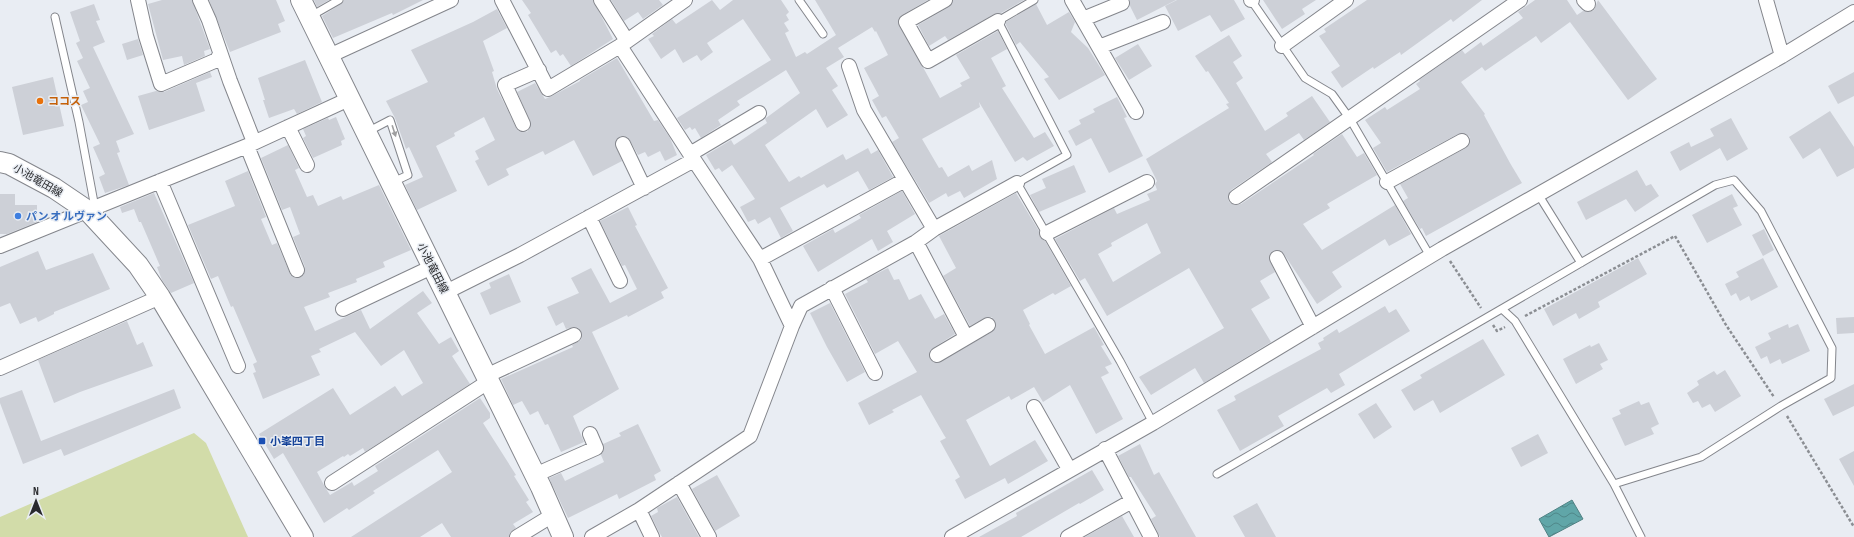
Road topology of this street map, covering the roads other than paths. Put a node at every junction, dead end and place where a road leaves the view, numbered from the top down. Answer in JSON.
{"nodes":[{"id":1,"x":138,"y":0,"type":"edge"},
{"id":2,"x":200,"y":0,"type":"edge"},
{"id":3,"x":339,"y":0,"type":"edge"},
{"id":4,"x":451,"y":0,"type":"edge"},
{"id":5,"x":502,"y":0,"type":"edge"},
{"id":6,"x":601,"y":0,"type":"edge"},
{"id":7,"x":685,"y":0,"type":"edge"},
{"id":8,"x":799,"y":0,"type":"edge"},
{"id":9,"x":945,"y":0,"type":"edge"},
{"id":10,"x":1034,"y":0,"type":"edge"},
{"id":11,"x":1072,"y":0,"type":"edge"},
{"id":12,"x":1251,"y":0,"type":"edge"},
{"id":13,"x":1346,"y":0,"type":"edge"},
{"id":14,"x":1520,"y":0,"type":"edge"},
{"id":15,"x":1766,"y":0,"type":"edge"},
{"id":16,"x":1122,"y":3,"type":"dead end"},
{"id":17,"x":671,"y":4,"type":"edge"},
{"id":18,"x":305,"y":8,"type":"edge"},
{"id":19,"x":1854,"y":12,"type":"edge"},
{"id":20,"x":55,"y":17,"type":"dead end"},
{"id":21,"x":1083,"y":19,"type":"junction"},
{"id":22,"x":998,"y":21,"type":"junction"},
{"id":23,"x":1163,"y":22,"type":"dead end"},
{"id":24,"x":823,"y":34,"type":"dead end"},
{"id":25,"x":623,"y":44,"type":"junction"},
{"id":26,"x":1282,"y":46,"type":"junction"},
{"id":27,"x":1099,"y":48,"type":"junction"},
{"id":28,"x":220,"y":54,"type":"junction"},
{"id":29,"x":328,"y":56,"type":"junction"},
{"id":30,"x":1782,"y":56,"type":"junction"},
{"id":31,"x":848,"y":66,"type":"dead end"},
{"id":32,"x":539,"y":70,"type":"junction"},
{"id":33,"x":349,"y":99,"type":"junction"},
{"id":34,"x":1136,"y":112,"type":"dead end"},
{"id":35,"x":759,"y":113,"type":"dead end"},
{"id":36,"x":1350,"y":119,"type":"junction"},
{"id":37,"x":523,"y":124,"type":"dead end"},
{"id":38,"x":288,"y":127,"type":"junction"},
{"id":39,"x":365,"y":132,"type":"junction"},
{"id":40,"x":1462,"y":141,"type":"dead end"},
{"id":41,"x":250,"y":144,"type":"junction"},
{"id":42,"x":623,"y":144,"type":"dead end"},
{"id":43,"x":692,"y":157,"type":"junction"},
{"id":44,"x":0,"y":162,"type":"edge"},
{"id":45,"x":307,"y":165,"type":"dead end"},
{"id":46,"x":160,"y":180,"type":"junction"},
{"id":47,"x":905,"y":180,"type":"junction"},
{"id":48,"x":1148,"y":182,"type":"dead end"},
{"id":49,"x":1387,"y":182,"type":"junction"},
{"id":50,"x":391,"y":183,"type":"junction"},
{"id":51,"x":1017,"y":183,"type":"junction"},
{"id":52,"x":644,"y":188,"type":"junction"},
{"id":53,"x":1538,"y":194,"type":"junction"},
{"id":54,"x":1236,"y":198,"type":"dead end"},
{"id":55,"x":92,"y":210,"type":"junction"},
{"id":56,"x":589,"y":218,"type":"junction"},
{"id":57,"x":934,"y":229,"type":"junction"},
{"id":58,"x":1047,"y":233,"type":"junction"},
{"id":59,"x":916,"y":242,"type":"junction"},
{"id":60,"x":0,"y":246,"type":"edge"},
{"id":61,"x":1430,"y":256,"type":"junction"},
{"id":62,"x":1277,"y":258,"type":"dead end"},
{"id":63,"x":760,"y":259,"type":"junction"},
{"id":64,"x":1581,"y":262,"type":"junction"},
{"id":65,"x":432,"y":267,"type":"junction"},
{"id":66,"x":297,"y":270,"type":"dead end"},
{"id":67,"x":620,"y":281,"type":"dead end"},
{"id":68,"x":832,"y":288,"type":"junction"},
{"id":69,"x":446,"y":292,"type":"junction"},
{"id":70,"x":160,"y":297,"type":"junction"},
{"id":71,"x":343,"y":309,"type":"dead end"},
{"id":72,"x":1502,"y":309,"type":"junction"},
{"id":73,"x":988,"y":325,"type":"dead end"},
{"id":74,"x":792,"y":326,"type":"junction"},
{"id":75,"x":1313,"y":327,"type":"junction"},
{"id":76,"x":574,"y":335,"type":"dead end"},
{"id":77,"x":966,"y":337,"type":"junction"},
{"id":78,"x":937,"y":355,"type":"dead end"},
{"id":79,"x":238,"y":366,"type":"dead end"},
{"id":80,"x":0,"y":368,"type":"edge"},
{"id":81,"x":875,"y":373,"type":"dead end"},
{"id":82,"x":487,"y":379,"type":"junction"},
{"id":83,"x":1034,"y":407,"type":"dead end"},
{"id":84,"x":1153,"y":422,"type":"junction"},
{"id":85,"x":590,"y":434,"type":"dead end"},
{"id":86,"x":1105,"y":450,"type":"junction"},
{"id":87,"x":1069,"y":470,"type":"junction"},
{"id":88,"x":1217,"y":474,"type":"dead end"},
{"id":89,"x":535,"y":475,"type":"junction"},
{"id":90,"x":332,"y":483,"type":"dead end"},
{"id":91,"x":679,"y":483,"type":"junction"},
{"id":92,"x":1614,"y":484,"type":"junction"},
{"id":93,"x":1132,"y":501,"type":"junction"},
{"id":94,"x":639,"y":510,"type":"junction"},
{"id":95,"x":553,"y":514,"type":"junction"},
{"id":96,"x":303,"y":537,"type":"edge"},
{"id":97,"x":517,"y":537,"type":"edge"},
{"id":98,"x":563,"y":537,"type":"edge"},
{"id":99,"x":592,"y":537,"type":"edge"},
{"id":100,"x":652,"y":537,"type":"edge"},
{"id":101,"x":709,"y":537,"type":"edge"},
{"id":102,"x":952,"y":537,"type":"edge"},
{"id":103,"x":1068,"y":537,"type":"edge"},
{"id":104,"x":1151,"y":537,"type":"edge"},
{"id":105,"x":1641,"y":537,"type":"edge"}],
"edges":[{"from":1,"to":28,"type":"street"},
{"from":2,"to":28,"type":"street"},
{"from":3,"to":18,"type":"lane"},
{"from":4,"to":29,"type":"street"},
{"from":5,"to":32,"type":"street"},
{"from":6,"to":25,"type":"street"},
{"from":7,"to":17,"type":"street"},
{"from":8,"to":24,"type":"lane"},
{"from":9,"to":22,"type":"street"},
{"from":10,"to":22,"type":"lane"},
{"from":11,"to":21,"type":"street"},
{"from":12,"to":26,"type":"lane"},
{"from":13,"to":26,"type":"street"},
{"from":14,"to":36,"type":"street"},
{"from":15,"to":30,"type":"street"},
{"from":16,"to":21,"type":"street"},
{"from":17,"to":25,"type":"street"},
{"from":18,"to":29,"type":"main road","name":"小池竜田線"},
{"from":19,"to":30,"type":"street"},
{"from":20,"to":55,"type":"lane"},
{"from":21,"to":27,"type":"street"},
{"from":22,"to":51,"type":"lane"},
{"from":23,"to":27,"type":"street"},
{"from":25,"to":32,"type":"street"},
{"from":25,"to":43,"type":"street"},
{"from":26,"to":36,"type":"lane"},
{"from":27,"to":34,"type":"street"},
{"from":28,"to":41,"type":"street"},
{"from":29,"to":33,"type":"main road","name":"小池竜田線"},
{"from":30,"to":53,"type":"street"},
{"from":31,"to":47,"type":"street"},
{"from":32,"to":37,"type":"street"},
{"from":33,"to":38,"type":"street"},
{"from":33,"to":39,"type":"main road","name":"小池竜田線"},
{"from":35,"to":43,"type":"street"},
{"from":36,"to":49,"type":"lane"},
{"from":36,"to":54,"type":"street"},
{"from":38,"to":41,"type":"street"},
{"from":38,"to":45,"type":"street"},
{"from":39,"to":50,"type":"main road","name":"小池竜田線"},
{"from":39,"to":50,"type":"lane","one_way":true},
{"from":40,"to":49,"type":"street"},
{"from":41,"to":46,"type":"street"},
{"from":41,"to":66,"type":"street"},
{"from":42,"to":52,"type":"street"},
{"from":43,"to":52,"type":"street"},
{"from":43,"to":63,"type":"street"},
{"from":44,"to":55,"type":"main road","name":"小池竜田線"},
{"from":46,"to":55,"type":"street"},
{"from":46,"to":79,"type":"street"},
{"from":47,"to":57,"type":"street"},
{"from":47,"to":63,"type":"street"},
{"from":48,"to":58,"type":"street"},
{"from":49,"to":61,"type":"lane"},
{"from":50,"to":65,"type":"main road","name":"小池竜田線"},
{"from":51,"to":57,"type":"street"},
{"from":51,"to":58,"type":"lane"},
{"from":52,"to":56,"type":"street"},
{"from":53,"to":61,"type":"street"},
{"from":53,"to":64,"type":"lane"},
{"from":55,"to":60,"type":"street"},
{"from":55,"to":70,"type":"main road","name":"小池竜田線"},
{"from":56,"to":67,"type":"street"},
{"from":56,"to":69,"type":"street"},
{"from":57,"to":59,"type":"street"},
{"from":58,"to":84,"type":"lane"},
{"from":59,"to":68,"type":"street"},
{"from":59,"to":77,"type":"street"},
{"from":61,"to":75,"type":"street"},
{"from":62,"to":75,"type":"street"},
{"from":63,"to":74,"type":"street"},
{"from":64,"to":72,"type":"lane"},
{"from":64,"to":92,"type":"lane"},
{"from":65,"to":69,"type":"main road","name":"小池竜田線"},
{"from":65,"to":71,"type":"street"},
{"from":68,"to":74,"type":"street"},
{"from":68,"to":81,"type":"street"},
{"from":69,"to":82,"type":"main road","name":"小池竜田線"},
{"from":70,"to":80,"type":"street"},
{"from":70,"to":96,"type":"main road","name":"小池竜田線"},
{"from":72,"to":88,"type":"lane"},
{"from":72,"to":92,"type":"lane"},
{"from":73,"to":77,"type":"street"},
{"from":74,"to":91,"type":"street"},
{"from":75,"to":84,"type":"street"},
{"from":76,"to":82,"type":"street"},
{"from":77,"to":78,"type":"street"},
{"from":82,"to":89,"type":"main road","name":"小池竜田線"},
{"from":82,"to":90,"type":"street"},
{"from":83,"to":87,"type":"street"},
{"from":84,"to":86,"type":"street"},
{"from":85,"to":89,"type":"street"},
{"from":86,"to":87,"type":"street"},
{"from":86,"to":93,"type":"street"},
{"from":87,"to":102,"type":"street"},
{"from":89,"to":95,"type":"main road","name":"小池竜田線"},
{"from":91,"to":94,"type":"street"},
{"from":91,"to":101,"type":"street"},
{"from":92,"to":105,"type":"lane"},
{"from":93,"to":103,"type":"street"},
{"from":93,"to":104,"type":"street"},
{"from":94,"to":99,"type":"street"},
{"from":94,"to":100,"type":"street"},
{"from":95,"to":97,"type":"street"},
{"from":95,"to":98,"type":"main road","name":"小池竜田線"}]}
